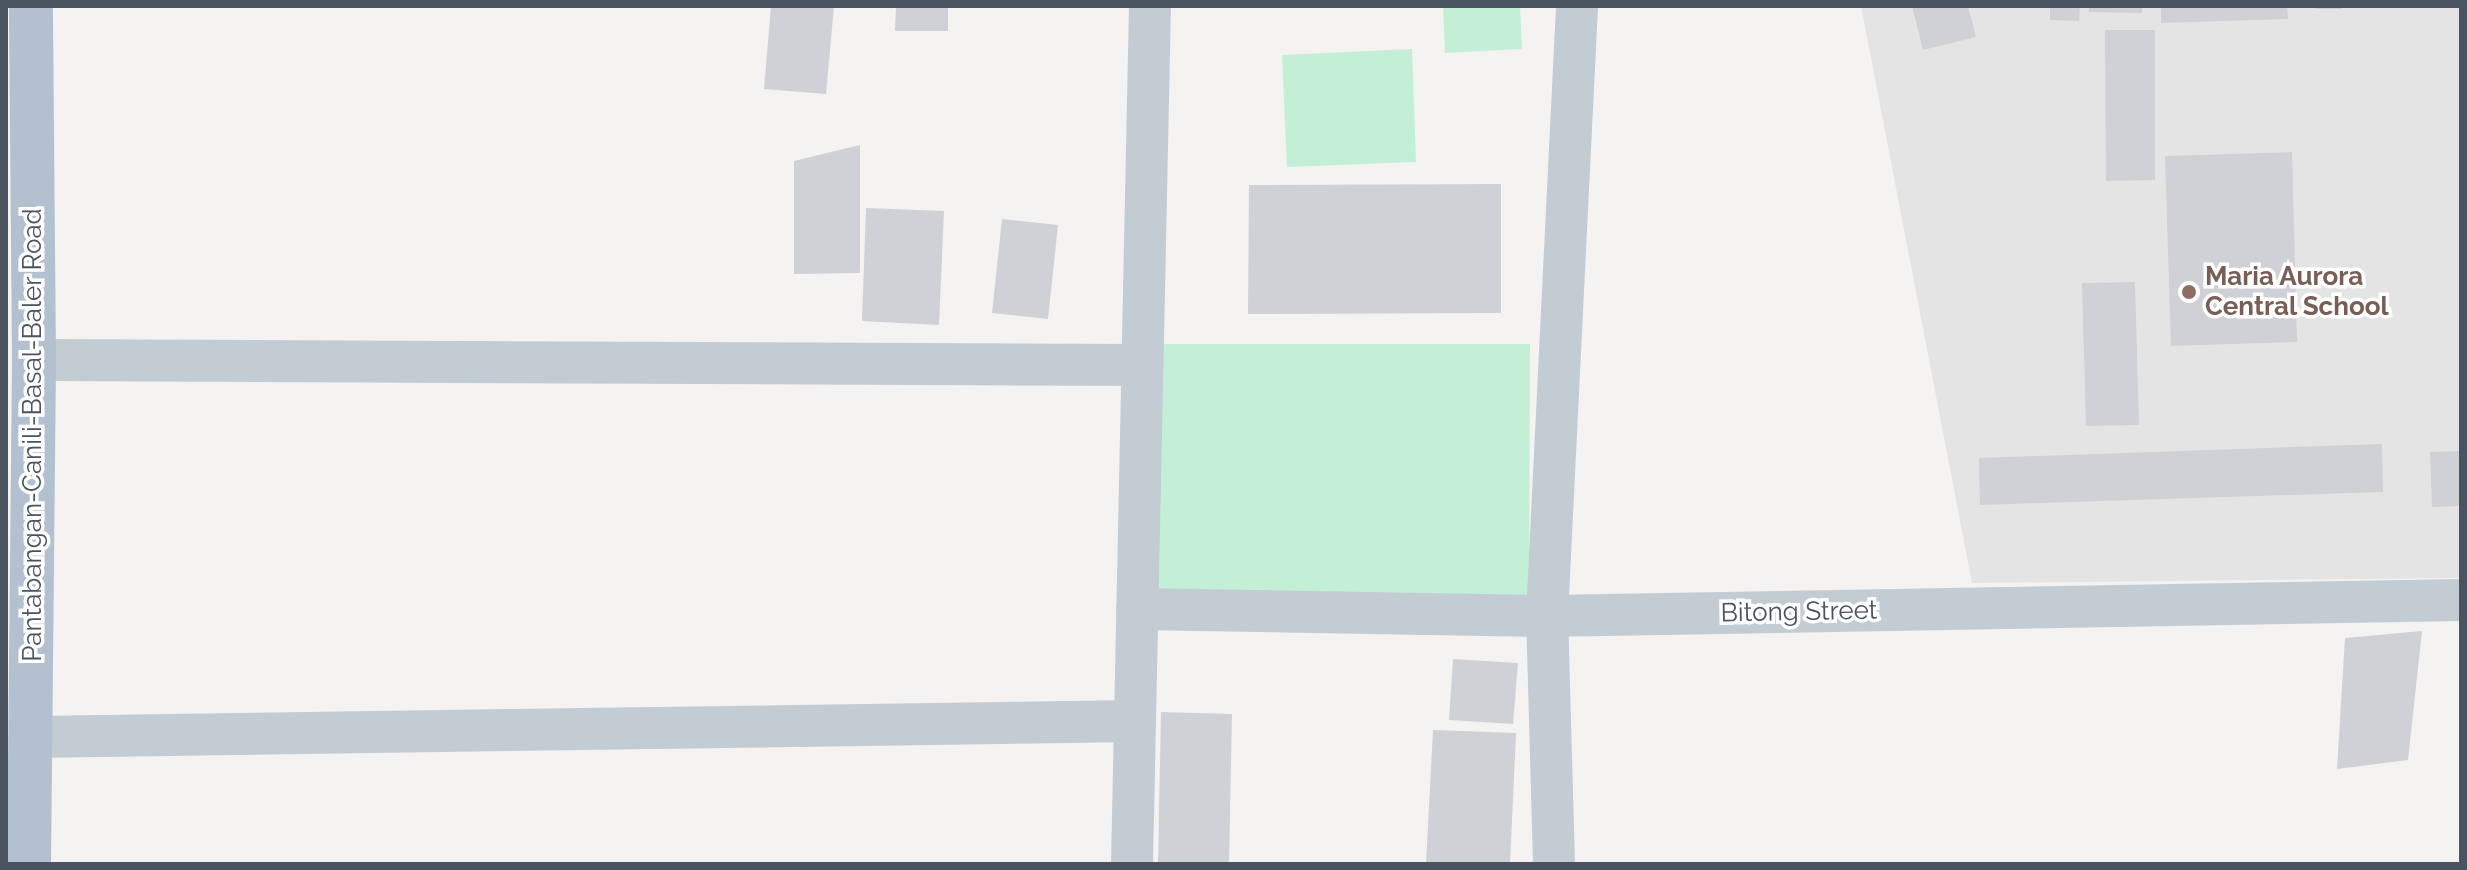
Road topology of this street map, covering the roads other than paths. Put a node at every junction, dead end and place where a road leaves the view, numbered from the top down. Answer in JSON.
{"nodes":[{"id":1,"x":31,"y":6,"type":"edge"},
{"id":2,"x":1150,"y":6,"type":"edge"},
{"id":3,"x":1577,"y":6,"type":"edge"},
{"id":4,"x":34,"y":360,"type":"junction"},
{"id":5,"x":1141,"y":365,"type":"junction"},
{"id":6,"x":2461,"y":600,"type":"edge"},
{"id":7,"x":1137,"y":609,"type":"junction"},
{"id":8,"x":1547,"y":616,"type":"junction"},
{"id":9,"x":1135,"y":721,"type":"junction"},
{"id":10,"x":33,"y":737,"type":"junction"},
{"id":11,"x":29,"y":864,"type":"edge"},
{"id":12,"x":1132,"y":864,"type":"edge"},
{"id":13,"x":1554,"y":864,"type":"edge"}],
"edges":[{"from":1,"to":4,"type":"main road","name":"Pantabangan-Canili-Basal-Baler Road"},
{"from":2,"to":5,"type":"street"},
{"from":3,"to":8,"type":"street"},
{"from":4,"to":5,"type":"street"},
{"from":4,"to":10,"type":"main road","name":"Pantabangan-Canili-Basal-Baler Road"},
{"from":5,"to":7,"type":"street"},
{"from":6,"to":8,"type":"street","name":"Bitong Street"},
{"from":7,"to":8,"type":"street","name":"Bitong Street"},
{"from":7,"to":9,"type":"street"},
{"from":8,"to":13,"type":"street"},
{"from":9,"to":10,"type":"street"},
{"from":9,"to":12,"type":"street"},
{"from":10,"to":11,"type":"main road","name":"Pantabangan-Canili-Basal-Baler Road"}]}
